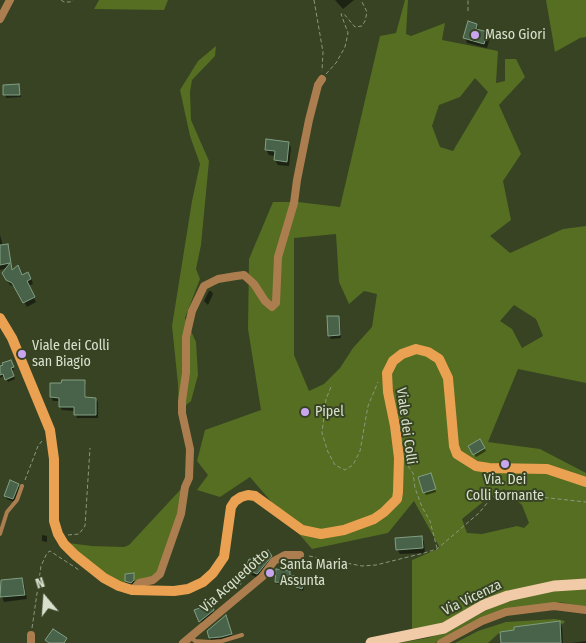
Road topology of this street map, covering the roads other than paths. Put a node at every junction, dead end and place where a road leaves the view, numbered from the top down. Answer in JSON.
{"nodes":[{"id":1,"x":10,"y":0,"type":"edge"},
{"id":2,"x":0,"y":19,"type":"edge"},
{"id":3,"x":320,"y":82,"type":"road end"},
{"id":4,"x":0,"y":318,"type":"edge"},
{"id":5,"x":586,"y":482,"type":"edge"},
{"id":6,"x":22,"y":486,"type":"road end"},
{"id":7,"x":0,"y":534,"type":"edge"},
{"id":8,"x":300,"y":555,"type":"road end"},
{"id":9,"x":586,"y":584,"type":"edge"},
{"id":10,"x":132,"y":590,"type":"junction"},
{"id":11,"x":586,"y":610,"type":"edge"},
{"id":12,"x":242,"y":635,"type":"dead end"},
{"id":13,"x":191,"y":637,"type":"junction"},
{"id":14,"x":183,"y":643,"type":"edge"},
{"id":15,"x":371,"y":643,"type":"edge"},
{"id":16,"x":441,"y":643,"type":"edge"}],
"edges":[{"from":1,"to":2,"type":"street"},
{"from":3,"to":10,"type":"street"},
{"from":4,"to":10,"type":"main road","name":"Viale dei Colli"},
{"from":5,"to":10,"type":"main road","name":"Viale dei Colli"},
{"from":6,"to":7,"type":"lane"},
{"from":8,"to":13,"type":"street","name":"Via Acquedotto"},
{"from":9,"to":15,"type":"main road","name":"Via Vicenza"},
{"from":11,"to":16,"type":"street"},
{"from":12,"to":13,"type":"lane"},
{"from":13,"to":14,"type":"street","name":"Via Acquedotto"}]}
